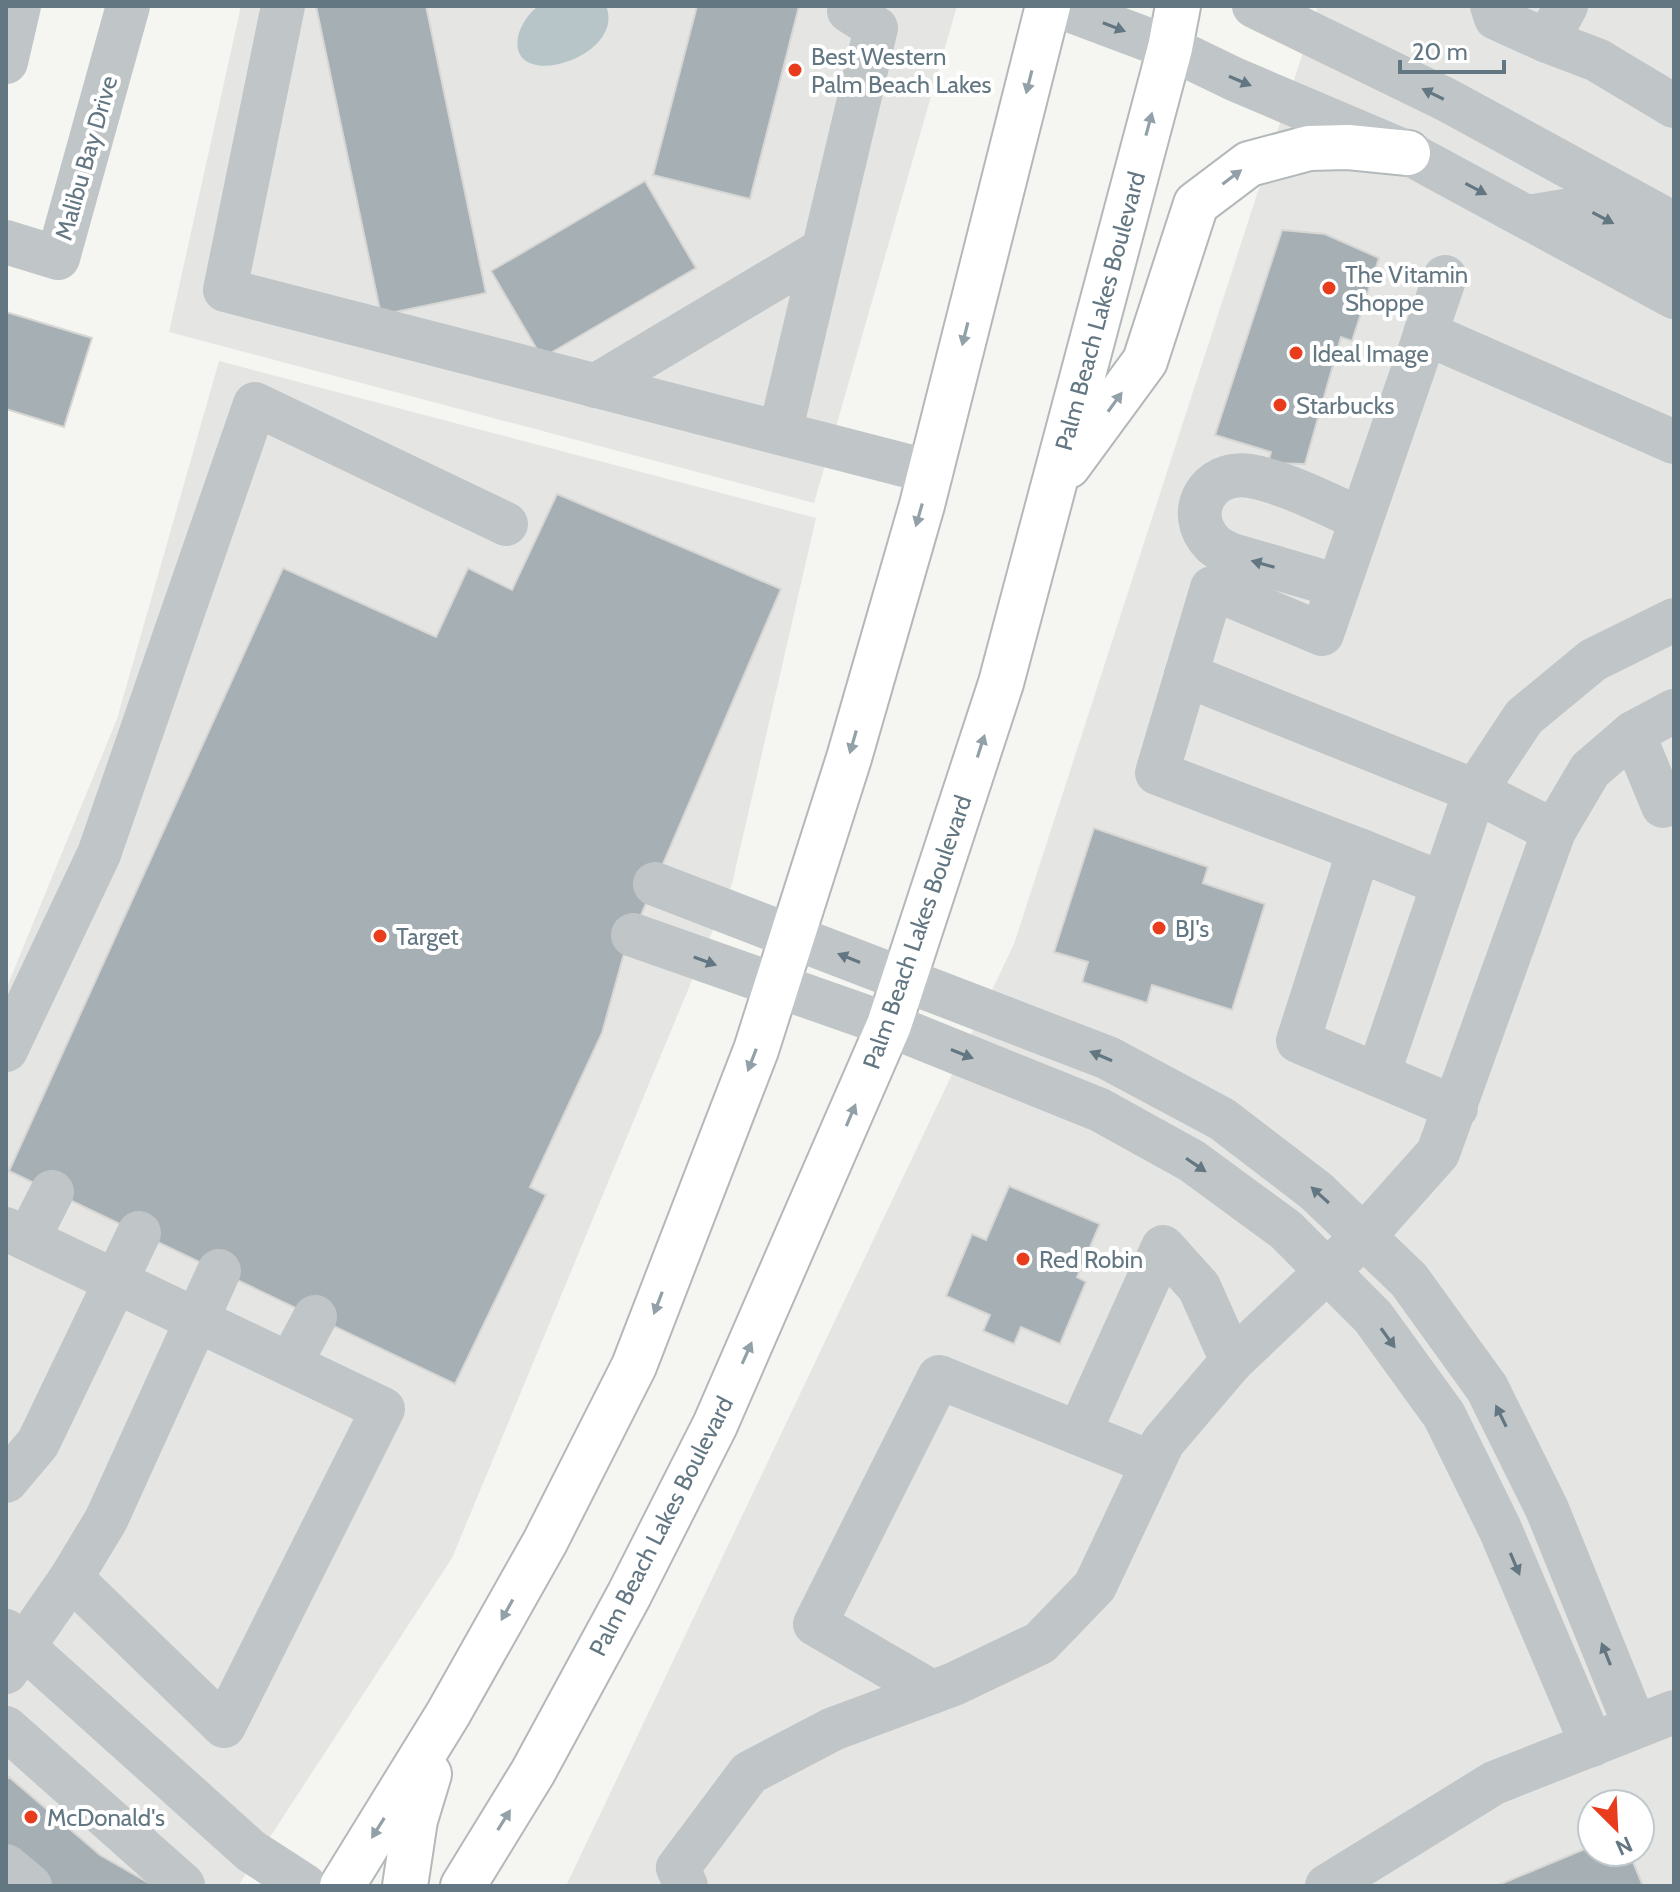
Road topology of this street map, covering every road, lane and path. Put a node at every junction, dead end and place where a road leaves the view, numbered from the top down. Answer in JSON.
{"nodes":[{"id":1,"x":19,"y":6,"type":"edge"},
{"id":2,"x":128,"y":6,"type":"edge"},
{"id":3,"x":283,"y":6,"type":"edge"},
{"id":4,"x":851,"y":6,"type":"edge"},
{"id":5,"x":1048,"y":6,"type":"edge"},
{"id":6,"x":1058,"y":6,"type":"edge"},
{"id":7,"x":1254,"y":6,"type":"edge"},
{"id":8,"x":1492,"y":6,"type":"edge"},
{"id":9,"x":1556,"y":23,"type":"edge"},
{"id":10,"x":1174,"y":27,"type":"edge"},
{"id":11,"x":6,"y":62,"type":"edge"},
{"id":12,"x":1674,"y":106,"type":"edge"},
{"id":13,"x":1408,"y":153,"type":"junction"},
{"id":14,"x":1528,"y":217,"type":"junction"},
{"id":15,"x":1674,"y":224,"type":"edge"},
{"id":16,"x":6,"y":242,"type":"edge"},
{"id":17,"x":823,"y":250,"type":"junction"},
{"id":18,"x":1674,"y":261,"type":"edge"},
{"id":19,"x":1445,"y":277,"type":"dead end"},
{"id":20,"x":1674,"y":297,"type":"edge"},
{"id":21,"x":1425,"y":333,"type":"junction"},
{"id":22,"x":595,"y":386,"type":"junction"},
{"id":23,"x":780,"y":433,"type":"junction"},
{"id":24,"x":1674,"y":442,"type":"edge"},
{"id":25,"x":931,"y":472,"type":"junction"},
{"id":26,"x":1053,"y":487,"type":"junction"},
{"id":27,"x":1360,"y":519,"type":"junction"},
{"id":28,"x":506,"y":524,"type":"dead end"},
{"id":29,"x":1338,"y":586,"type":"junction"},
{"id":30,"x":1674,"y":620,"type":"edge"},
{"id":31,"x":1186,"y":675,"type":"junction"},
{"id":32,"x":1674,"y":711,"type":"edge"},
{"id":33,"x":1633,"y":733,"type":"junction"},
{"id":34,"x":1475,"y":791,"type":"junction"},
{"id":35,"x":1674,"y":801,"type":"edge"},
{"id":36,"x":1554,"y":831,"type":"junction"},
{"id":37,"x":1359,"y":850,"type":"junction"},
{"id":38,"x":655,"y":884,"type":"dead end"},
{"id":39,"x":1443,"y":884,"type":"junction"},
{"id":40,"x":633,"y":935,"type":"dead end"},
{"id":41,"x":792,"y":935,"type":"junction"},
{"id":42,"x":906,"y":980,"type":"junction"},
{"id":43,"x":776,"y":986,"type":"junction"},
{"id":44,"x":889,"y":1025,"type":"junction"},
{"id":45,"x":6,"y":1050,"type":"edge"},
{"id":46,"x":1378,"y":1075,"type":"junction"},
{"id":47,"x":1456,"y":1108,"type":"junction"},
{"id":48,"x":52,"y":1192,"type":"dead end"},
{"id":49,"x":139,"y":1233,"type":"dead end"},
{"id":50,"x":17,"y":1234,"type":"edge"},
{"id":51,"x":1364,"y":1236,"type":"junction"},
{"id":52,"x":219,"y":1271,"type":"dead end"},
{"id":53,"x":1327,"y":1271,"type":"junction"},
{"id":54,"x":114,"y":1280,"type":"junction"},
{"id":55,"x":315,"y":1317,"type":"dead end"},
{"id":56,"x":195,"y":1319,"type":"junction"},
{"id":57,"x":1232,"y":1361,"type":"junction"},
{"id":58,"x":290,"y":1364,"type":"junction"},
{"id":59,"x":1079,"y":1433,"type":"junction"},
{"id":60,"x":1152,"y":1463,"type":"junction"},
{"id":61,"x":6,"y":1481,"type":"edge"},
{"id":62,"x":71,"y":1578,"type":"junction"},
{"id":63,"x":13,"y":1650,"type":"edge"},
{"id":64,"x":932,"y":1692,"type":"junction"},
{"id":65,"x":448,"y":1714,"type":"junction"},
{"id":66,"x":1655,"y":1719,"type":"edge"},
{"id":67,"x":6,"y":1728,"type":"edge"},
{"id":68,"x":6,"y":1743,"type":"edge"},
{"id":69,"x":1592,"y":1745,"type":"junction"},
{"id":70,"x":55,"y":1771,"type":"junction"},
{"id":71,"x":225,"y":1827,"type":"junction"},
{"id":72,"x":6,"y":1866,"type":"edge"},
{"id":73,"x":183,"y":1885,"type":"edge"},
{"id":74,"x":30,"y":1886,"type":"edge"},
{"id":75,"x":305,"y":1886,"type":"edge"},
{"id":76,"x":342,"y":1886,"type":"edge"},
{"id":77,"x":405,"y":1886,"type":"edge"},
{"id":78,"x":463,"y":1886,"type":"edge"},
{"id":79,"x":686,"y":1886,"type":"edge"},
{"id":80,"x":1327,"y":1886,"type":"edge"}],
"edges":[{"from":1,"to":11,"type":"street"},
{"from":2,"to":16,"type":"street","name":"Malibu Bay Drive"},
{"from":3,"to":22,"type":"street"},
{"from":4,"to":17,"type":"street"},
{"from":5,"to":25,"type":"main road","one_way":true},
{"from":6,"to":10,"type":"street","one_way":true},
{"from":15,"to":7,"type":"street","one_way":true},
{"from":8,"to":9,"type":"street"},
{"from":9,"to":12,"type":"street"},
{"from":10,"to":13,"type":"street","one_way":true},
{"from":26,"to":10,"type":"main road","name":"Palm Beach Lakes Boulevard","one_way":true},
{"from":13,"to":14,"type":"street","one_way":true},
{"from":26,"to":13,"type":"main road","one_way":true},
{"from":14,"to":18,"type":"street","one_way":true},
{"from":14,"to":20,"type":"street"},
{"from":17,"to":22,"type":"street"},
{"from":17,"to":23,"type":"street"},
{"from":19,"to":21,"type":"street"},
{"from":21,"to":24,"type":"street"},
{"from":21,"to":27,"type":"street"},
{"from":22,"to":23,"type":"street"},
{"from":23,"to":25,"type":"street"},
{"from":25,"to":41,"type":"main road","one_way":true},
{"from":42,"to":26,"type":"main road","name":"Palm Beach Lakes Boulevard","one_way":true},
{"from":27,"to":29,"type":"street"},
{"from":29,"to":27,"type":"street","one_way":true},
{"from":28,"to":45,"type":"street"},
{"from":29,"to":31,"type":"street"},
{"from":30,"to":34,"type":"street"},
{"from":31,"to":34,"type":"street"},
{"from":31,"to":37,"type":"street"},
{"from":32,"to":33,"type":"street"},
{"from":33,"to":35,"type":"street"},
{"from":33,"to":36,"type":"street"},
{"from":34,"to":36,"type":"street"},
{"from":34,"to":39,"type":"street"},
{"from":36,"to":47,"type":"street"},
{"from":37,"to":39,"type":"street"},
{"from":37,"to":46,"type":"street"},
{"from":38,"to":41,"type":"street"},
{"from":39,"to":46,"type":"street"},
{"from":40,"to":43,"type":"street","one_way":true},
{"from":42,"to":41,"type":"street","one_way":true},
{"from":41,"to":43,"type":"main road"},
{"from":42,"to":44,"type":"main road","name":"Palm Beach Lakes Boulevard"},
{"from":51,"to":42,"type":"street","one_way":true},
{"from":43,"to":44,"type":"street"},
{"from":43,"to":65,"type":"main road","one_way":true},
{"from":44,"to":53,"type":"street","one_way":true},
{"from":78,"to":44,"type":"main road","name":"Palm Beach Lakes Boulevard","one_way":true},
{"from":46,"to":47,"type":"street"},
{"from":47,"to":51,"type":"street"},
{"from":48,"to":50,"type":"street"},
{"from":49,"to":54,"type":"street"},
{"from":50,"to":54,"type":"street"},
{"from":51,"to":53,"type":"street"},
{"from":66,"to":51,"type":"street","one_way":true},
{"from":52,"to":56,"type":"street"},
{"from":53,"to":57,"type":"street"},
{"from":53,"to":69,"type":"street","one_way":true},
{"from":54,"to":56,"type":"street"},
{"from":54,"to":61,"type":"street"},
{"from":55,"to":58,"type":"street"},
{"from":56,"to":58,"type":"street"},
{"from":56,"to":62,"type":"street"},
{"from":57,"to":59,"type":"street"},
{"from":57,"to":60,"type":"street"},
{"from":58,"to":62,"type":"street"},
{"from":59,"to":60,"type":"street"},
{"from":59,"to":64,"type":"street"},
{"from":60,"to":64,"type":"street"},
{"from":62,"to":63,"type":"street"},
{"from":63,"to":71,"type":"street"},
{"from":64,"to":79,"type":"street"},
{"from":65,"to":76,"type":"main road","one_way":true},
{"from":65,"to":77,"type":"main road"},
{"from":66,"to":69,"type":"street"},
{"from":67,"to":70,"type":"street"},
{"from":68,"to":70,"type":"street"},
{"from":69,"to":80,"type":"street"},
{"from":70,"to":73,"type":"street"},
{"from":71,"to":73,"type":"street"},
{"from":71,"to":75,"type":"street"},
{"from":72,"to":74,"type":"street"}]}
